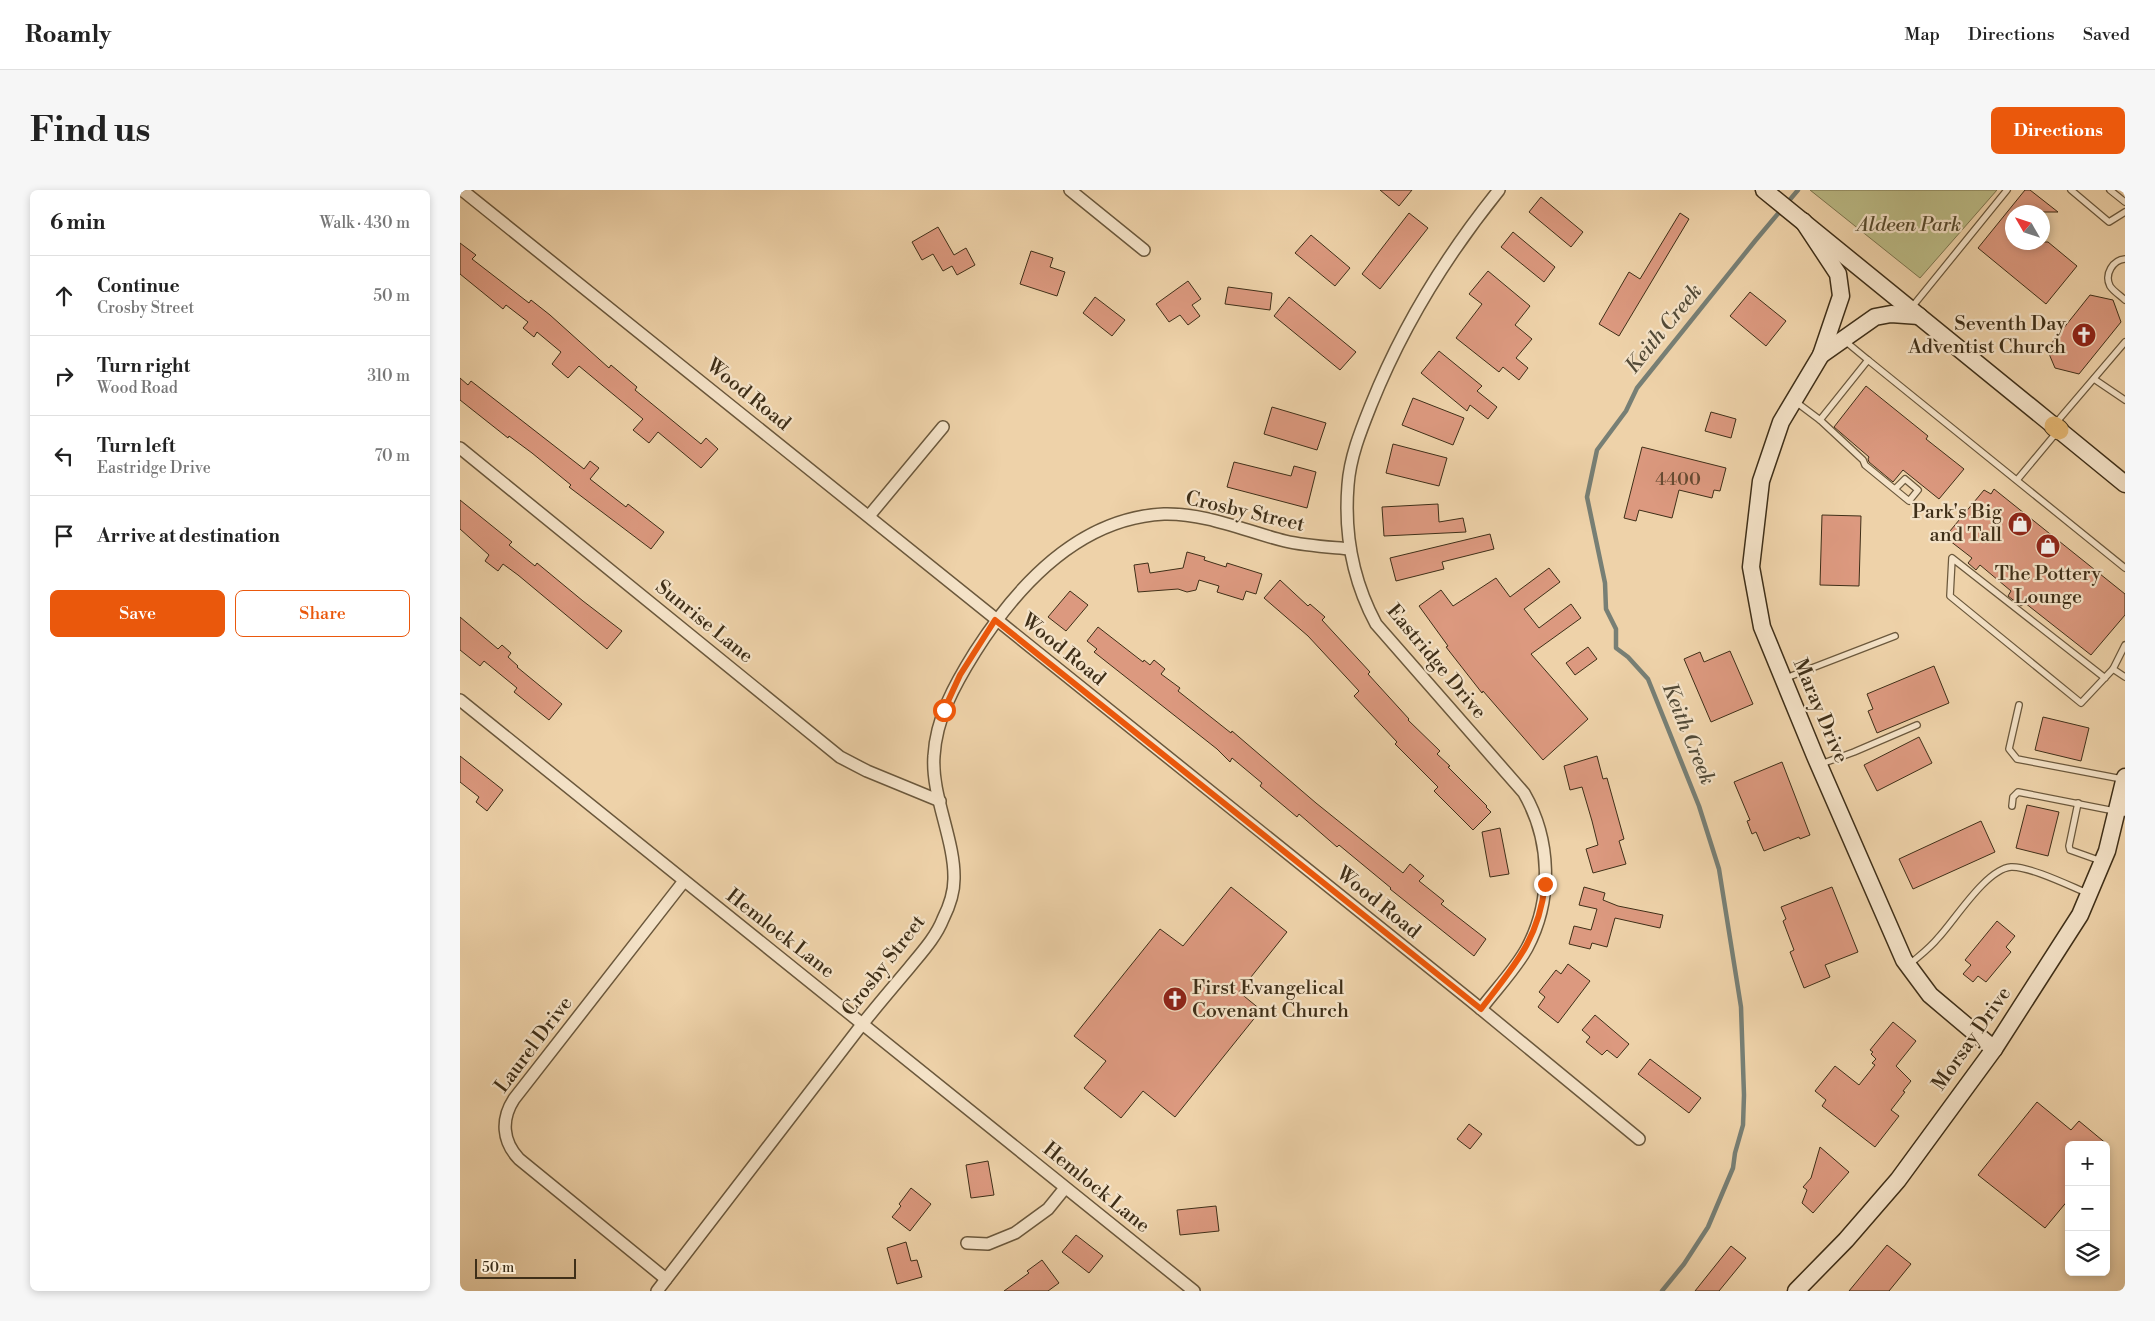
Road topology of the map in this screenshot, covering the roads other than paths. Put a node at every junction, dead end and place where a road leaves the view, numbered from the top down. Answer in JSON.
{"nodes":[{"id":1,"x":462,"y":190,"type":"edge"},
{"id":2,"x":1070,"y":190,"type":"edge"},
{"id":3,"x":1499,"y":190,"type":"edge"},
{"id":4,"x":1764,"y":190,"type":"edge"},
{"id":5,"x":2008,"y":190,"type":"edge"},
{"id":6,"x":2071,"y":190,"type":"edge"},
{"id":7,"x":2110,"y":190,"type":"edge"},
{"id":8,"x":2125,"y":202,"type":"edge"},
{"id":9,"x":2125,"y":212,"type":"edge"},
{"id":10,"x":1803,"y":221,"type":"junction"},
{"id":11,"x":1144,"y":250,"type":"dead end"},
{"id":12,"x":2125,"y":259,"type":"edge"},
{"id":13,"x":2125,"y":300,"type":"edge"},
{"id":14,"x":1915,"y":312,"type":"junction"},
{"id":15,"x":1843,"y":339,"type":"junction"},
{"id":16,"x":2125,"y":342,"type":"edge"},
{"id":17,"x":1821,"y":355,"type":"junction"},
{"id":18,"x":1868,"y":360,"type":"junction"},
{"id":19,"x":2094,"y":379,"type":"junction"},
{"id":20,"x":2125,"y":400,"type":"edge"},
{"id":21,"x":1794,"y":401,"type":"junction"},
{"id":22,"x":1820,"y":420,"type":"junction"},
{"id":23,"x":943,"y":427,"type":"dead end"},
{"id":24,"x":2056,"y":428,"type":"junction"},
{"id":25,"x":460,"y":448,"type":"edge"},
{"id":26,"x":2017,"y":480,"type":"junction"},
{"id":27,"x":2125,"y":484,"type":"edge"},
{"id":28,"x":1895,"y":489,"type":"dead end"},
{"id":29,"x":869,"y":516,"type":"junction"},
{"id":30,"x":1350,"y":550,"type":"junction"},
{"id":31,"x":2125,"y":568,"type":"edge"},
{"id":32,"x":995,"y":620,"type":"junction"},
{"id":33,"x":1895,"y":636,"type":"dead end"},
{"id":34,"x":2125,"y":645,"type":"edge"},
{"id":35,"x":2114,"y":670,"type":"junction"},
{"id":36,"x":2125,"y":677,"type":"edge"},
{"id":37,"x":2105,"y":678,"type":"junction"},
{"id":38,"x":1784,"y":679,"type":"junction"},
{"id":39,"x":460,"y":700,"type":"edge"},
{"id":40,"x":2020,"y":705,"type":"dead end"},
{"id":41,"x":1917,"y":725,"type":"dead end"},
{"id":42,"x":1819,"y":765,"type":"junction"},
{"id":43,"x":2125,"y":778,"type":"edge"},
{"id":44,"x":940,"y":801,"type":"junction"},
{"id":45,"x":2078,"y":803,"type":"junction"},
{"id":46,"x":2012,"y":806,"type":"dead end"},
{"id":47,"x":2121,"y":812,"type":"edge"},
{"id":48,"x":2103,"y":862,"type":"junction"},
{"id":49,"x":684,"y":881,"type":"junction"},
{"id":50,"x":2089,"y":894,"type":"junction"},
{"id":51,"x":1908,"y":965,"type":"junction"},
{"id":52,"x":1481,"y":1009,"type":"junction"},
{"id":53,"x":863,"y":1024,"type":"junction"},
{"id":54,"x":1994,"y":1049,"type":"junction"},
{"id":55,"x":1639,"y":1139,"type":"dead end"},
{"id":56,"x":1065,"y":1188,"type":"junction"},
{"id":57,"x":967,"y":1243,"type":"dead end"},
{"id":58,"x":666,"y":1279,"type":"junction"},
{"id":59,"x":657,"y":1291,"type":"edge"},
{"id":60,"x":1194,"y":1291,"type":"edge"},
{"id":61,"x":1796,"y":1291,"type":"edge"}],
"edges":[{"from":1,"to":29,"type":"street","name":"Wood Road"},
{"from":2,"to":11,"type":"street"},
{"from":3,"to":30,"type":"street","name":"Eastridge Drive"},
{"from":4,"to":10,"type":"street"},
{"from":5,"to":14,"type":"lane"},
{"from":6,"to":9,"type":"lane"},
{"from":7,"to":8,"type":"lane"},
{"from":10,"to":14,"type":"street"},
{"from":10,"to":17,"type":"street"},
{"from":12,"to":13,"type":"lane"},
{"from":14,"to":15,"type":"street"},
{"from":14,"to":24,"type":"street"},
{"from":15,"to":17,"type":"street"},
{"from":15,"to":18,"type":"lane"},
{"from":16,"to":19,"type":"lane"},
{"from":17,"to":21,"type":"street","name":"Maray Drive"},
{"from":18,"to":22,"type":"lane"},
{"from":18,"to":26,"type":"lane"},
{"from":19,"to":20,"type":"lane"},
{"from":19,"to":24,"type":"lane"},
{"from":21,"to":22,"type":"lane"},
{"from":21,"to":38,"type":"street","name":"Maray Drive"},
{"from":22,"to":28,"type":"lane"},
{"from":23,"to":29,"type":"street"},
{"from":24,"to":26,"type":"lane"},
{"from":24,"to":27,"type":"street"},
{"from":25,"to":44,"type":"street","name":"Sunrise Lane"},
{"from":26,"to":31,"type":"lane"},
{"from":29,"to":32,"type":"street","name":"Wood Road"},
{"from":30,"to":32,"type":"street","name":"Crosby Street"},
{"from":30,"to":52,"type":"street","name":"Eastridge Drive"},
{"from":32,"to":44,"type":"street","name":"Crosby Street"},
{"from":32,"to":52,"type":"street","name":"Wood Road"},
{"from":33,"to":38,"type":"lane"},
{"from":34,"to":35,"type":"lane"},
{"from":35,"to":36,"type":"lane"},
{"from":35,"to":37,"type":"lane"},
{"from":37,"to":37,"type":"lane"},
{"from":38,"to":42,"type":"street","name":"Maray Drive"},
{"from":39,"to":49,"type":"street","name":"Hemlock Lane"},
{"from":40,"to":43,"type":"lane"},
{"from":41,"to":42,"type":"lane"},
{"from":42,"to":51,"type":"street","name":"Maray Drive"},
{"from":43,"to":47,"type":"street","name":"Morsay Drive"},
{"from":44,"to":53,"type":"street","name":"Crosby Street"},
{"from":45,"to":46,"type":"lane"},
{"from":45,"to":47,"type":"lane"},
{"from":45,"to":48,"type":"lane"},
{"from":47,"to":48,"type":"street","name":"Morsay Drive"},
{"from":48,"to":50,"type":"street","name":"Morsay Drive"},
{"from":49,"to":53,"type":"street","name":"Hemlock Lane"},
{"from":49,"to":58,"type":"street","name":"Laurel Drive"},
{"from":50,"to":51,"type":"lane"},
{"from":50,"to":54,"type":"street","name":"Morsay Drive"},
{"from":51,"to":54,"type":"street","name":"Maray Drive"},
{"from":52,"to":55,"type":"street","name":"Wood Road"},
{"from":53,"to":56,"type":"street","name":"Hemlock Lane"},
{"from":53,"to":58,"type":"street","name":"Crosby Street"},
{"from":54,"to":61,"type":"street","name":"Morsay Drive"},
{"from":56,"to":57,"type":"street"},
{"from":56,"to":60,"type":"street","name":"Hemlock Lane"},
{"from":58,"to":59,"type":"street","name":"Crosby Street"}]}
